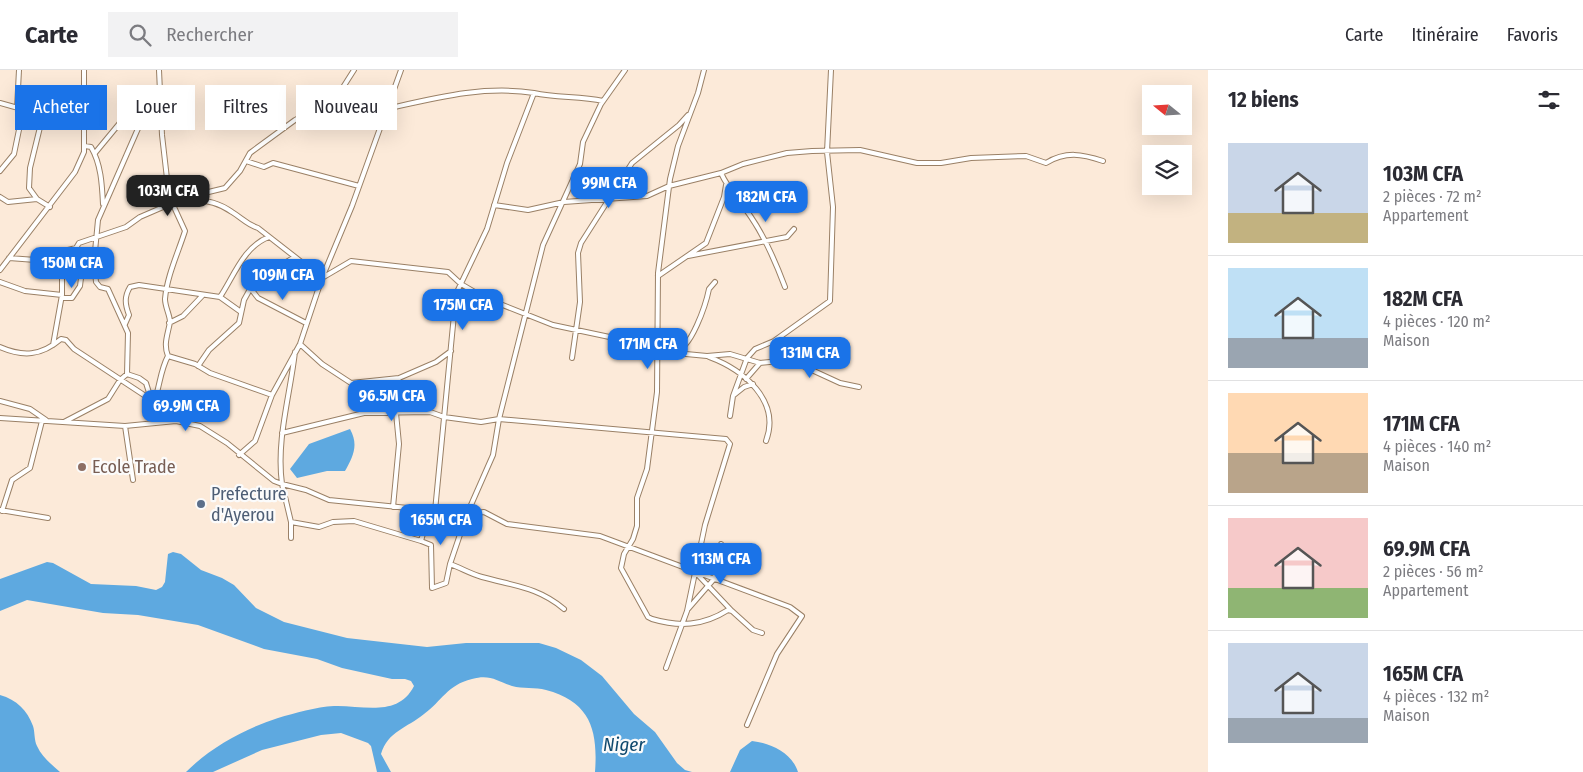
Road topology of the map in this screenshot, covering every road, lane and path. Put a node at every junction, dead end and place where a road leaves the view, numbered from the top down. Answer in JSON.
{"nodes":[{"id":1,"x":19,"y":70,"type":"edge"},
{"id":2,"x":84,"y":70,"type":"edge"},
{"id":3,"x":159,"y":70,"type":"edge"},
{"id":4,"x":354,"y":70,"type":"edge"},
{"id":5,"x":401,"y":70,"type":"edge"},
{"id":6,"x":625,"y":70,"type":"edge"},
{"id":7,"x":704,"y":70,"type":"edge"},
{"id":8,"x":831,"y":70,"type":"edge"},
{"id":9,"x":19,"y":85,"type":"edge"},
{"id":10,"x":84,"y":85,"type":"edge"},
{"id":11,"x":160,"y":85,"type":"edge"},
{"id":12,"x":395,"y":85,"type":"edge"},
{"id":13,"x":534,"y":93,"type":"junction"},
{"id":14,"x":603,"y":101,"type":"junction"},
{"id":15,"x":0,"y":103,"type":"edge"},
{"id":16,"x":15,"y":107,"type":"edge"},
{"id":17,"x":397,"y":107,"type":"edge"},
{"id":18,"x":691,"y":111,"type":"junction"},
{"id":19,"x":117,"y":126,"type":"edge"},
{"id":20,"x":19,"y":130,"type":"edge"},
{"id":21,"x":40,"y":130,"type":"edge"},
{"id":22,"x":84,"y":130,"type":"edge"},
{"id":23,"x":137,"y":130,"type":"edge"},
{"id":24,"x":162,"y":130,"type":"edge"},
{"id":25,"x":379,"y":130,"type":"edge"},
{"id":26,"x":85,"y":146,"type":"junction"},
{"id":27,"x":827,"y":150,"type":"junction"},
{"id":28,"x":94,"y":153,"type":"junction"},
{"id":29,"x":246,"y":161,"type":"junction"},
{"id":30,"x":1103,"y":161,"type":"dead end"},
{"id":31,"x":0,"y":171,"type":"edge"},
{"id":32,"x":721,"y":173,"type":"junction"},
{"id":33,"x":726,"y":185,"type":"junction"},
{"id":34,"x":359,"y":186,"type":"junction"},
{"id":35,"x":669,"y":186,"type":"junction"},
{"id":36,"x":0,"y":198,"type":"edge"},
{"id":37,"x":184,"y":198,"type":"junction"},
{"id":38,"x":37,"y":199,"type":"junction"},
{"id":39,"x":608,"y":200,"type":"junction"},
{"id":40,"x":564,"y":202,"type":"junction"},
{"id":41,"x":172,"y":204,"type":"junction"},
{"id":42,"x":494,"y":205,"type":"junction"},
{"id":43,"x":104,"y":206,"type":"junction"},
{"id":44,"x":50,"y":207,"type":"junction"},
{"id":45,"x":794,"y":230,"type":"dead end"},
{"id":46,"x":269,"y":237,"type":"junction"},
{"id":47,"x":96,"y":238,"type":"junction"},
{"id":48,"x":766,"y":241,"type":"junction"},
{"id":49,"x":686,"y":256,"type":"junction"},
{"id":50,"x":9,"y":258,"type":"junction"},
{"id":51,"x":293,"y":258,"type":"junction"},
{"id":52,"x":62,"y":262,"type":"junction"},
{"id":53,"x":0,"y":270,"type":"edge"},
{"id":54,"x":658,"y":276,"type":"junction"},
{"id":55,"x":81,"y":278,"type":"dead end"},
{"id":56,"x":322,"y":278,"type":"junction"},
{"id":57,"x":0,"y":282,"type":"edge"},
{"id":58,"x":715,"y":282,"type":"dead end"},
{"id":59,"x":461,"y":284,"type":"junction"},
{"id":60,"x":785,"y":287,"type":"dead end"},
{"id":61,"x":167,"y":289,"type":"junction"},
{"id":62,"x":251,"y":289,"type":"junction"},
{"id":63,"x":203,"y":295,"type":"junction"},
{"id":64,"x":62,"y":296,"type":"junction"},
{"id":65,"x":220,"y":297,"type":"junction"},
{"id":66,"x":241,"y":312,"type":"junction"},
{"id":67,"x":526,"y":314,"type":"junction"},
{"id":68,"x":169,"y":323,"type":"junction"},
{"id":69,"x":306,"y":323,"type":"junction"},
{"id":70,"x":124,"y":324,"type":"junction"},
{"id":71,"x":576,"y":331,"type":"junction"},
{"id":72,"x":300,"y":344,"type":"junction"},
{"id":73,"x":53,"y":345,"type":"junction"},
{"id":74,"x":0,"y":347,"type":"edge"},
{"id":75,"x":451,"y":350,"type":"junction"},
{"id":76,"x":295,"y":352,"type":"junction"},
{"id":77,"x":665,"y":352,"type":"junction"},
{"id":78,"x":658,"y":354,"type":"junction"},
{"id":79,"x":168,"y":356,"type":"junction"},
{"id":80,"x":707,"y":356,"type":"junction"},
{"id":81,"x":572,"y":358,"type":"dead end"},
{"id":82,"x":747,"y":358,"type":"junction"},
{"id":83,"x":760,"y":363,"type":"junction"},
{"id":84,"x":198,"y":366,"type":"junction"},
{"id":85,"x":127,"y":374,"type":"junction"},
{"id":86,"x":741,"y":376,"type":"junction"},
{"id":87,"x":399,"y":378,"type":"junction"},
{"id":88,"x":746,"y":379,"type":"junction"},
{"id":89,"x":120,"y":380,"type":"junction"},
{"id":90,"x":753,"y":384,"type":"junction"},
{"id":91,"x":858,"y":387,"type":"dead end"},
{"id":92,"x":272,"y":395,"type":"junction"},
{"id":93,"x":732,"y":396,"type":"junction"},
{"id":94,"x":152,"y":400,"type":"junction"},
{"id":95,"x":0,"y":401,"type":"edge"},
{"id":96,"x":396,"y":413,"type":"junction"},
{"id":97,"x":730,"y":416,"type":"dead end"},
{"id":98,"x":444,"y":417,"type":"junction"},
{"id":99,"x":0,"y":418,"type":"edge"},
{"id":100,"x":498,"y":419,"type":"junction"},
{"id":101,"x":176,"y":420,"type":"junction"},
{"id":102,"x":44,"y":421,"type":"junction"},
{"id":103,"x":64,"y":422,"type":"junction"},
{"id":104,"x":125,"y":426,"type":"junction"},
{"id":105,"x":650,"y":432,"type":"junction"},
{"id":106,"x":282,"y":433,"type":"junction"},
{"id":107,"x":766,"y":441,"type":"dead end"},
{"id":108,"x":239,"y":455,"type":"junction"},
{"id":109,"x":133,"y":480,"type":"dead end"},
{"id":110,"x":282,"y":484,"type":"junction"},
{"id":111,"x":393,"y":506,"type":"junction"},
{"id":112,"x":1,"y":511,"type":"edge"},
{"id":113,"x":436,"y":511,"type":"junction"},
{"id":114,"x":467,"y":514,"type":"junction"},
{"id":115,"x":48,"y":518,"type":"dead end"},
{"id":116,"x":291,"y":522,"type":"junction"},
{"id":117,"x":292,"y":538,"type":"dead end"},
{"id":118,"x":421,"y":541,"type":"junction"},
{"id":119,"x":721,"y":544,"type":"dead end"},
{"id":120,"x":628,"y":548,"type":"junction"},
{"id":121,"x":450,"y":564,"type":"junction"},
{"id":122,"x":695,"y":572,"type":"junction"},
{"id":123,"x":714,"y":579,"type":"junction"},
{"id":124,"x":707,"y":587,"type":"junction"},
{"id":125,"x":564,"y":609,"type":"dead end"},
{"id":126,"x":687,"y":611,"type":"junction"},
{"id":127,"x":732,"y":611,"type":"junction"},
{"id":128,"x":681,"y":625,"type":"junction"},
{"id":129,"x":762,"y":633,"type":"dead end"},
{"id":130,"x":666,"y":668,"type":"dead end"},
{"id":131,"x":748,"y":726,"type":"dead end"}],
"edges":[{"from":1,"to":9,"type":"street"},
{"from":2,"to":10,"type":"street"},
{"from":3,"to":11,"type":"street"},
{"from":4,"to":29,"type":"street"},
{"from":5,"to":12,"type":"street"},
{"from":6,"to":14,"type":"street"},
{"from":7,"to":18,"type":"street"},
{"from":8,"to":27,"type":"street"},
{"from":13,"to":14,"type":"street"},
{"from":13,"to":17,"type":"street"},
{"from":13,"to":42,"type":"street"},
{"from":14,"to":40,"type":"street"},
{"from":15,"to":16,"type":"street"},
{"from":18,"to":35,"type":"street"},
{"from":18,"to":39,"type":"street"},
{"from":19,"to":28,"type":"street"},
{"from":20,"to":31,"type":"street"},
{"from":21,"to":38,"type":"street"},
{"from":22,"to":26,"type":"street"},
{"from":23,"to":43,"type":"street"},
{"from":24,"to":41,"type":"street"},
{"from":25,"to":34,"type":"street"},
{"from":26,"to":28,"type":"street"},
{"from":26,"to":44,"type":"street"},
{"from":27,"to":30,"type":"street"},
{"from":27,"to":32,"type":"street"},
{"from":27,"to":82,"type":"street"},
{"from":28,"to":43,"type":"street"},
{"from":29,"to":34,"type":"street"},
{"from":29,"to":37,"type":"street"},
{"from":32,"to":33,"type":"street"},
{"from":32,"to":35,"type":"street"},
{"from":33,"to":48,"type":"street"},
{"from":33,"to":49,"type":"street"},
{"from":34,"to":56,"type":"street"},
{"from":35,"to":39,"type":"street"},
{"from":35,"to":54,"type":"street"},
{"from":36,"to":38,"type":"street"},
{"from":37,"to":41,"type":"street"},
{"from":37,"to":46,"type":"street"},
{"from":38,"to":44,"type":"street"},
{"from":39,"to":40,"type":"street"},
{"from":39,"to":71,"type":"street"},
{"from":40,"to":42,"type":"street"},
{"from":40,"to":67,"type":"street"},
{"from":41,"to":47,"type":"street"},
{"from":41,"to":61,"type":"street"},
{"from":42,"to":59,"type":"street"},
{"from":43,"to":47,"type":"street"},
{"from":44,"to":50,"type":"street"},
{"from":45,"to":48,"type":"street"},
{"from":46,"to":51,"type":"street"},
{"from":46,"to":65,"type":"street"},
{"from":47,"to":52,"type":"street"},
{"from":47,"to":70,"type":"street"},
{"from":48,"to":49,"type":"street"},
{"from":48,"to":60,"type":"street"},
{"from":49,"to":54,"type":"street"},
{"from":50,"to":52,"type":"street"},
{"from":50,"to":53,"type":"street"},
{"from":51,"to":56,"type":"street"},
{"from":51,"to":62,"type":"street"},
{"from":52,"to":64,"type":"street"},
{"from":54,"to":78,"type":"street"},
{"from":55,"to":64,"type":"street"},
{"from":56,"to":59,"type":"street"},
{"from":56,"to":69,"type":"street"},
{"from":57,"to":64,"type":"street"},
{"from":58,"to":77,"type":"street"},
{"from":59,"to":67,"type":"street"},
{"from":59,"to":75,"type":"street"},
{"from":61,"to":63,"type":"street"},
{"from":61,"to":68,"type":"street"},
{"from":61,"to":70,"type":"street"},
{"from":62,"to":66,"type":"street"},
{"from":62,"to":69,"type":"street"},
{"from":63,"to":65,"type":"street"},
{"from":63,"to":68,"type":"street"},
{"from":64,"to":73,"type":"street"},
{"from":65,"to":66,"type":"street"},
{"from":66,"to":84,"type":"street"},
{"from":67,"to":71,"type":"street"},
{"from":67,"to":100,"type":"street"},
{"from":68,"to":79,"type":"street"},
{"from":69,"to":72,"type":"street"},
{"from":70,"to":85,"type":"street"},
{"from":71,"to":78,"type":"street"},
{"from":71,"to":81,"type":"street"},
{"from":72,"to":76,"type":"street"},
{"from":72,"to":87,"type":"street"},
{"from":73,"to":74,"type":"street"},
{"from":73,"to":89,"type":"street"},
{"from":75,"to":87,"type":"street"},
{"from":75,"to":98,"type":"street"},
{"from":76,"to":92,"type":"street"},
{"from":76,"to":106,"type":"street"},
{"from":77,"to":78,"type":"street"},
{"from":77,"to":80,"type":"street"},
{"from":78,"to":105,"type":"street"},
{"from":79,"to":84,"type":"street"},
{"from":79,"to":94,"type":"street"},
{"from":80,"to":82,"type":"street"},
{"from":80,"to":86,"type":"street"},
{"from":82,"to":83,"type":"street"},
{"from":82,"to":86,"type":"street"},
{"from":83,"to":88,"type":"street"},
{"from":83,"to":91,"type":"street"},
{"from":84,"to":92,"type":"street"},
{"from":85,"to":89,"type":"street"},
{"from":85,"to":94,"type":"street"},
{"from":86,"to":88,"type":"street"},
{"from":86,"to":93,"type":"street"},
{"from":87,"to":96,"type":"street"},
{"from":88,"to":90,"type":"street"},
{"from":89,"to":94,"type":"street"},
{"from":89,"to":103,"type":"street"},
{"from":90,"to":93,"type":"street"},
{"from":90,"to":107,"type":"street"},
{"from":92,"to":108,"type":"street"},
{"from":93,"to":97,"type":"street"},
{"from":94,"to":101,"type":"street"},
{"from":95,"to":102,"type":"street"},
{"from":96,"to":98,"type":"street"},
{"from":96,"to":106,"type":"street"},
{"from":96,"to":111,"type":"street"},
{"from":98,"to":100,"type":"street"},
{"from":98,"to":113,"type":"street"},
{"from":99,"to":102,"type":"street"},
{"from":100,"to":105,"type":"street"},
{"from":100,"to":114,"type":"street"},
{"from":101,"to":104,"type":"street"},
{"from":101,"to":108,"type":"street"},
{"from":102,"to":103,"type":"street"},
{"from":102,"to":112,"type":"street"},
{"from":103,"to":104,"type":"street"},
{"from":104,"to":109,"type":"street"},
{"from":105,"to":120,"type":"street"},
{"from":105,"to":122,"type":"street"},
{"from":106,"to":110,"type":"street"},
{"from":108,"to":110,"type":"street"},
{"from":110,"to":111,"type":"street"},
{"from":110,"to":116,"type":"street"},
{"from":111,"to":113,"type":"street"},
{"from":112,"to":115,"type":"street"},
{"from":113,"to":114,"type":"street"},
{"from":113,"to":118,"type":"street"},
{"from":114,"to":120,"type":"street"},
{"from":114,"to":121,"type":"street"},
{"from":116,"to":117,"type":"street"},
{"from":116,"to":118,"type":"street"},
{"from":118,"to":121,"type":"street"},
{"from":119,"to":123,"type":"street"},
{"from":120,"to":122,"type":"street"},
{"from":120,"to":128,"type":"street"},
{"from":121,"to":125,"type":"street"},
{"from":122,"to":123,"type":"street"},
{"from":122,"to":124,"type":"street"},
{"from":122,"to":126,"type":"street"},
{"from":123,"to":124,"type":"street"},
{"from":123,"to":131,"type":"street"},
{"from":124,"to":126,"type":"street"},
{"from":124,"to":127,"type":"street"},
{"from":126,"to":128,"type":"street"},
{"from":127,"to":128,"type":"street"},
{"from":127,"to":129,"type":"street"},
{"from":128,"to":130,"type":"street"}]}
